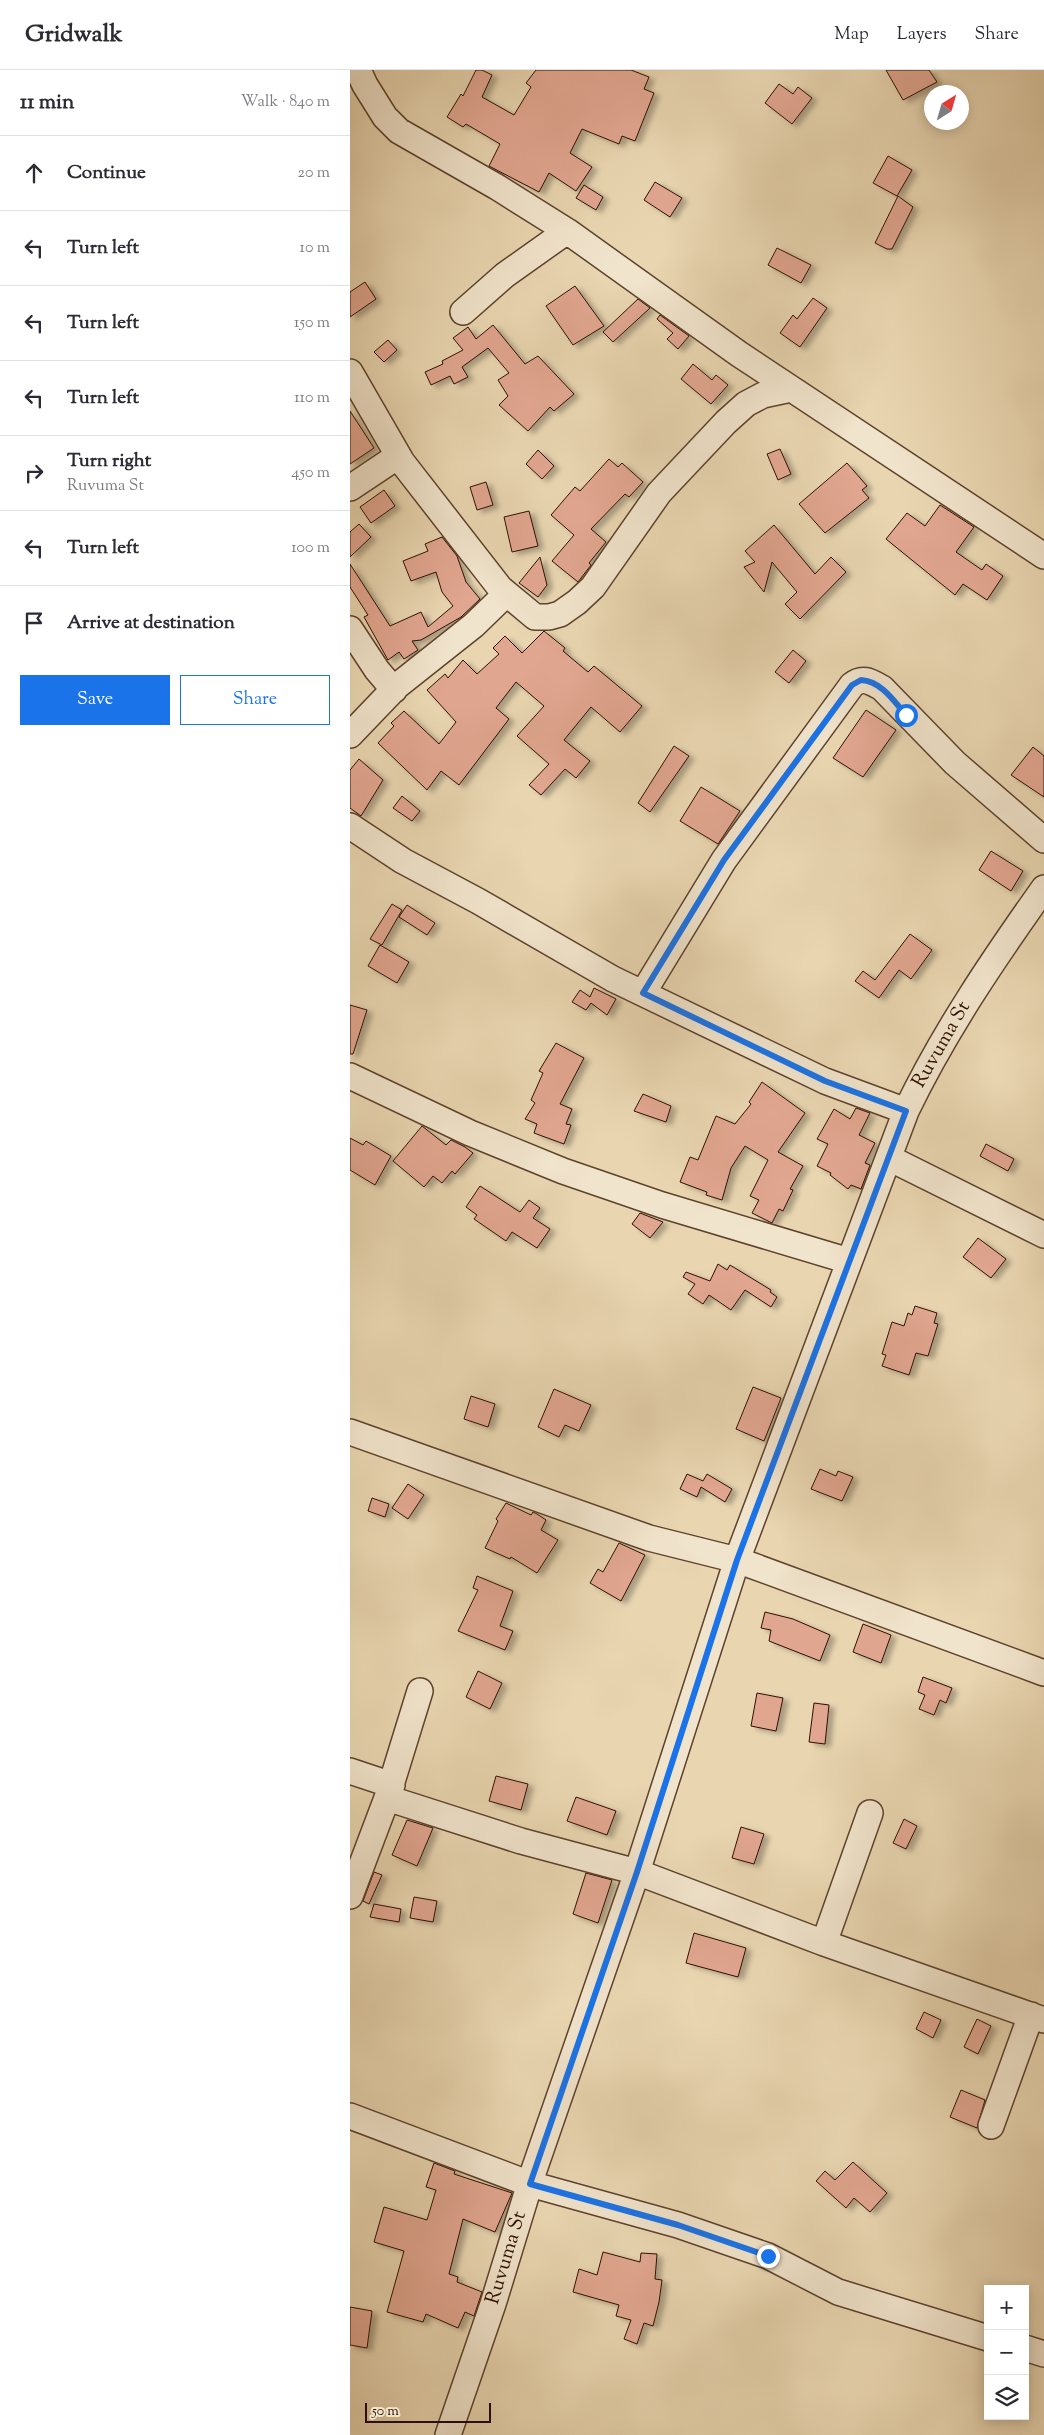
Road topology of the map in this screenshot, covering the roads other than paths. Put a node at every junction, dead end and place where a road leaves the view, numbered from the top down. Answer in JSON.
{"nodes":[{"id":1,"x":358,"y":70,"type":"edge"},
{"id":2,"x":566,"y":231,"type":"junction"},
{"id":3,"x":463,"y":312,"type":"dead end"},
{"id":4,"x":350,"y":372,"type":"edge"},
{"id":5,"x":791,"y":389,"type":"junction"},
{"id":6,"x":398,"y":456,"type":"junction"},
{"id":7,"x":350,"y":488,"type":"edge"},
{"id":8,"x":1044,"y":556,"type":"edge"},
{"id":9,"x":506,"y":594,"type":"junction"},
{"id":10,"x":350,"y":629,"type":"edge"},
{"id":11,"x":394,"y":690,"type":"junction"},
{"id":12,"x":350,"y":735,"type":"edge"},
{"id":13,"x":350,"y":826,"type":"edge"},
{"id":14,"x":1044,"y":840,"type":"edge"},
{"id":15,"x":1044,"y":888,"type":"edge"},
{"id":16,"x":643,"y":993,"type":"junction"},
{"id":17,"x":350,"y":1076,"type":"edge"},
{"id":18,"x":906,"y":1111,"type":"junction"},
{"id":19,"x":889,"y":1158,"type":"junction"},
{"id":20,"x":1044,"y":1235,"type":"edge"},
{"id":21,"x":849,"y":1261,"type":"junction"},
{"id":22,"x":350,"y":1432,"type":"edge"},
{"id":23,"x":737,"y":1560,"type":"junction"},
{"id":24,"x":1044,"y":1673,"type":"edge"},
{"id":25,"x":420,"y":1691,"type":"dead end"},
{"id":26,"x":350,"y":1771,"type":"edge"},
{"id":27,"x":390,"y":1791,"type":"junction"},
{"id":28,"x":870,"y":1814,"type":"dead end"},
{"id":29,"x":637,"y":1872,"type":"junction"},
{"id":30,"x":350,"y":1896,"type":"edge"},
{"id":31,"x":824,"y":1943,"type":"junction"},
{"id":32,"x":1038,"y":2018,"type":"edge"},
{"id":33,"x":350,"y":2116,"type":"edge"},
{"id":34,"x":991,"y":2126,"type":"dead end"},
{"id":35,"x":530,"y":2184,"type":"junction"},
{"id":36,"x":984,"y":2337,"type":"edge"},
{"id":37,"x":1029,"y":2349,"type":"edge"},
{"id":38,"x":1044,"y":2354,"type":"edge"},
{"id":39,"x":448,"y":2435,"type":"edge"}],
"edges":[{"from":1,"to":2,"type":"street"},
{"from":2,"to":3,"type":"street"},
{"from":2,"to":5,"type":"street"},
{"from":4,"to":6,"type":"street"},
{"from":5,"to":8,"type":"street"},
{"from":5,"to":9,"type":"street"},
{"from":6,"to":7,"type":"street"},
{"from":6,"to":9,"type":"street"},
{"from":9,"to":11,"type":"street"},
{"from":10,"to":11,"type":"street"},
{"from":11,"to":12,"type":"street"},
{"from":13,"to":16,"type":"street"},
{"from":14,"to":16,"type":"street"},
{"from":15,"to":18,"type":"street","name":"Ruvuma St"},
{"from":16,"to":18,"type":"street"},
{"from":17,"to":21,"type":"street"},
{"from":18,"to":19,"type":"street","name":"Ruvuma St"},
{"from":19,"to":20,"type":"street"},
{"from":19,"to":21,"type":"street","name":"Ruvuma St"},
{"from":21,"to":23,"type":"street","name":"Ruvuma St"},
{"from":22,"to":23,"type":"street"},
{"from":23,"to":24,"type":"street"},
{"from":23,"to":29,"type":"street","name":"Ruvuma St"},
{"from":25,"to":27,"type":"street"},
{"from":26,"to":27,"type":"street"},
{"from":27,"to":29,"type":"street"},
{"from":27,"to":30,"type":"street"},
{"from":28,"to":31,"type":"street"},
{"from":29,"to":31,"type":"street"},
{"from":29,"to":35,"type":"street","name":"Ruvuma St"},
{"from":31,"to":32,"type":"street"},
{"from":32,"to":34,"type":"street"},
{"from":33,"to":35,"type":"street"},
{"from":35,"to":36,"type":"street"},
{"from":35,"to":39,"type":"street","name":"Ruvuma St"},
{"from":37,"to":38,"type":"street"}]}
